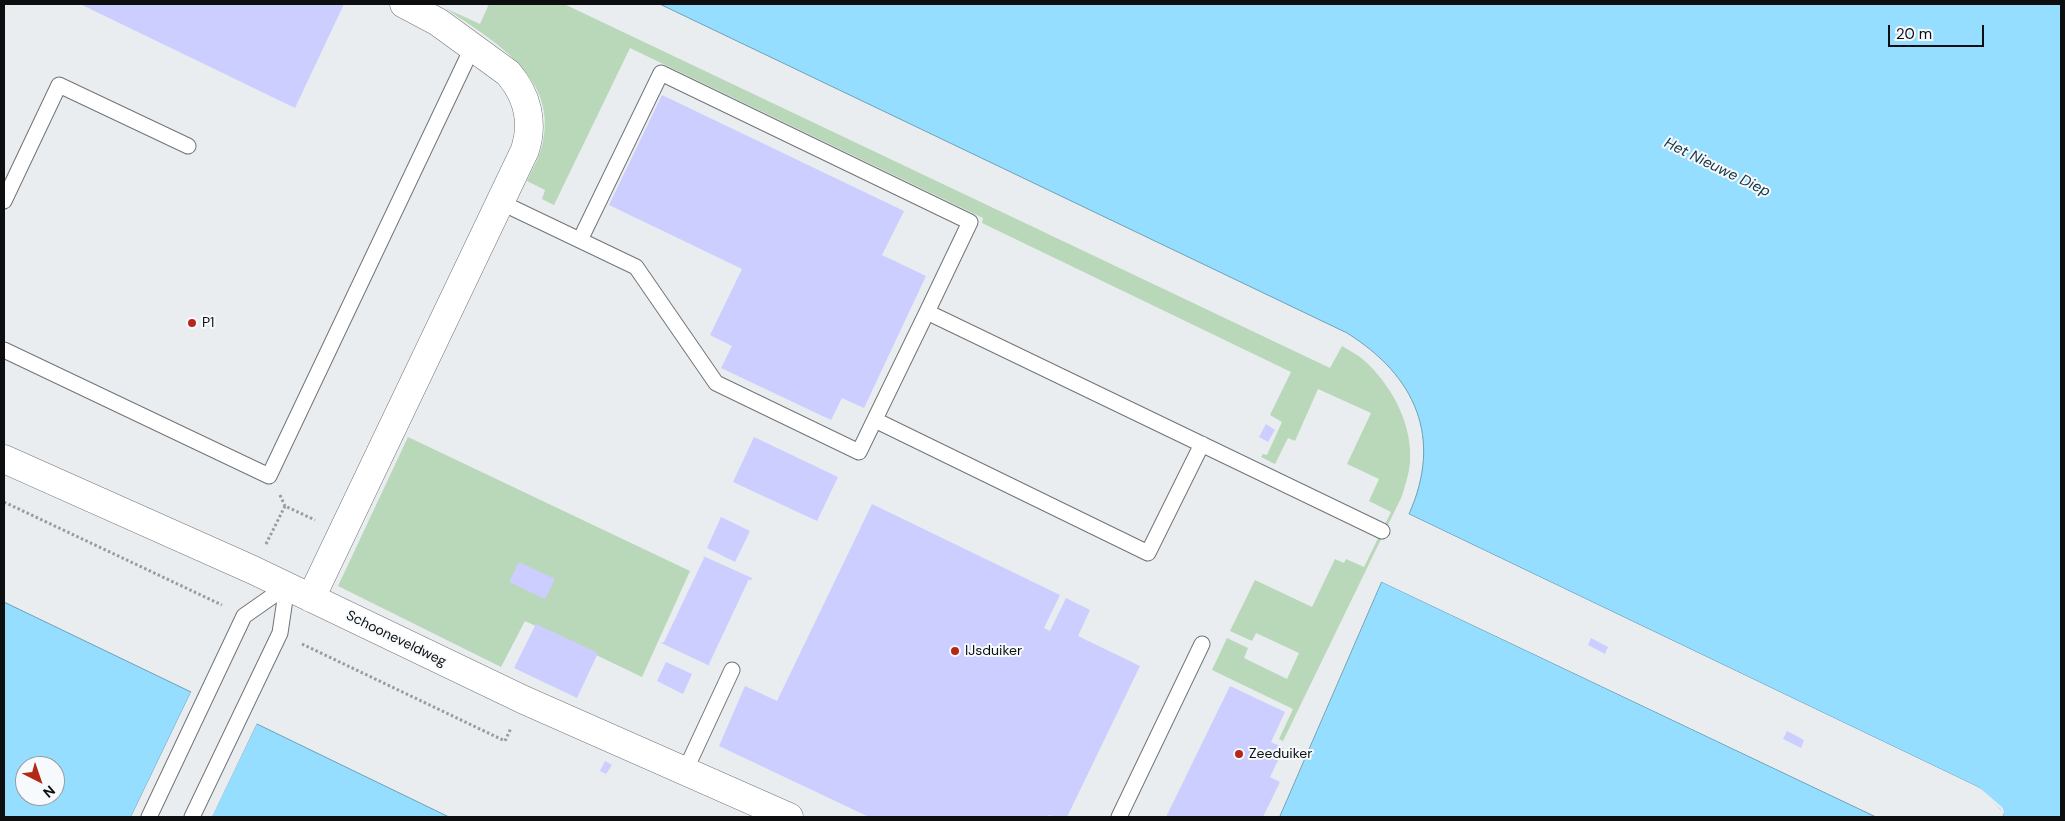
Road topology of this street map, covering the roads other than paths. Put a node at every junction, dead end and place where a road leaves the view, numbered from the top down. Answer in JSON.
{"nodes":[{"id":1,"x":404,"y":4,"type":"edge"},
{"id":2,"x":473,"y":46,"type":"junction"},
{"id":3,"x":188,"y":146,"type":"dead end"},
{"id":4,"x":4,"y":201,"type":"edge"},
{"id":5,"x":500,"y":202,"type":"junction"},
{"id":6,"x":580,"y":240,"type":"junction"},
{"id":7,"x":927,"y":312,"type":"junction"},
{"id":8,"x":4,"y":350,"type":"edge"},
{"id":9,"x":875,"y":420,"type":"junction"},
{"id":10,"x":1202,"y":444,"type":"junction"},
{"id":11,"x":4,"y":459,"type":"edge"},
{"id":12,"x":1382,"y":531,"type":"dead end"},
{"id":13,"x":287,"y":586,"type":"junction"},
{"id":14,"x":311,"y":598,"type":"junction"},
{"id":15,"x":1202,"y":644,"type":"dead end"},
{"id":16,"x":732,"y":670,"type":"dead end"},
{"id":17,"x":685,"y":771,"type":"junction"},
{"id":18,"x":149,"y":817,"type":"edge"},
{"id":19,"x":192,"y":817,"type":"edge"},
{"id":20,"x":789,"y":817,"type":"edge"},
{"id":21,"x":1119,"y":817,"type":"edge"}],
"edges":[{"from":1,"to":2,"type":"street"},
{"from":2,"to":5,"type":"street"},
{"from":2,"to":8,"type":"lane"},
{"from":3,"to":4,"type":"lane"},
{"from":5,"to":6,"type":"lane"},
{"from":5,"to":14,"type":"street"},
{"from":6,"to":7,"type":"lane"},
{"from":6,"to":9,"type":"lane"},
{"from":7,"to":9,"type":"lane"},
{"from":7,"to":10,"type":"lane"},
{"from":9,"to":10,"type":"lane"},
{"from":10,"to":12,"type":"lane"},
{"from":11,"to":13,"type":"street","name":"Schooneveldweg"},
{"from":13,"to":14,"type":"street","name":"Schooneveldweg"},
{"from":13,"to":18,"type":"lane"},
{"from":13,"to":19,"type":"lane"},
{"from":14,"to":17,"type":"street","name":"Schooneveldweg"},
{"from":15,"to":21,"type":"lane"},
{"from":16,"to":17,"type":"lane"},
{"from":17,"to":20,"type":"street","name":"Schooneveldweg"}]}
